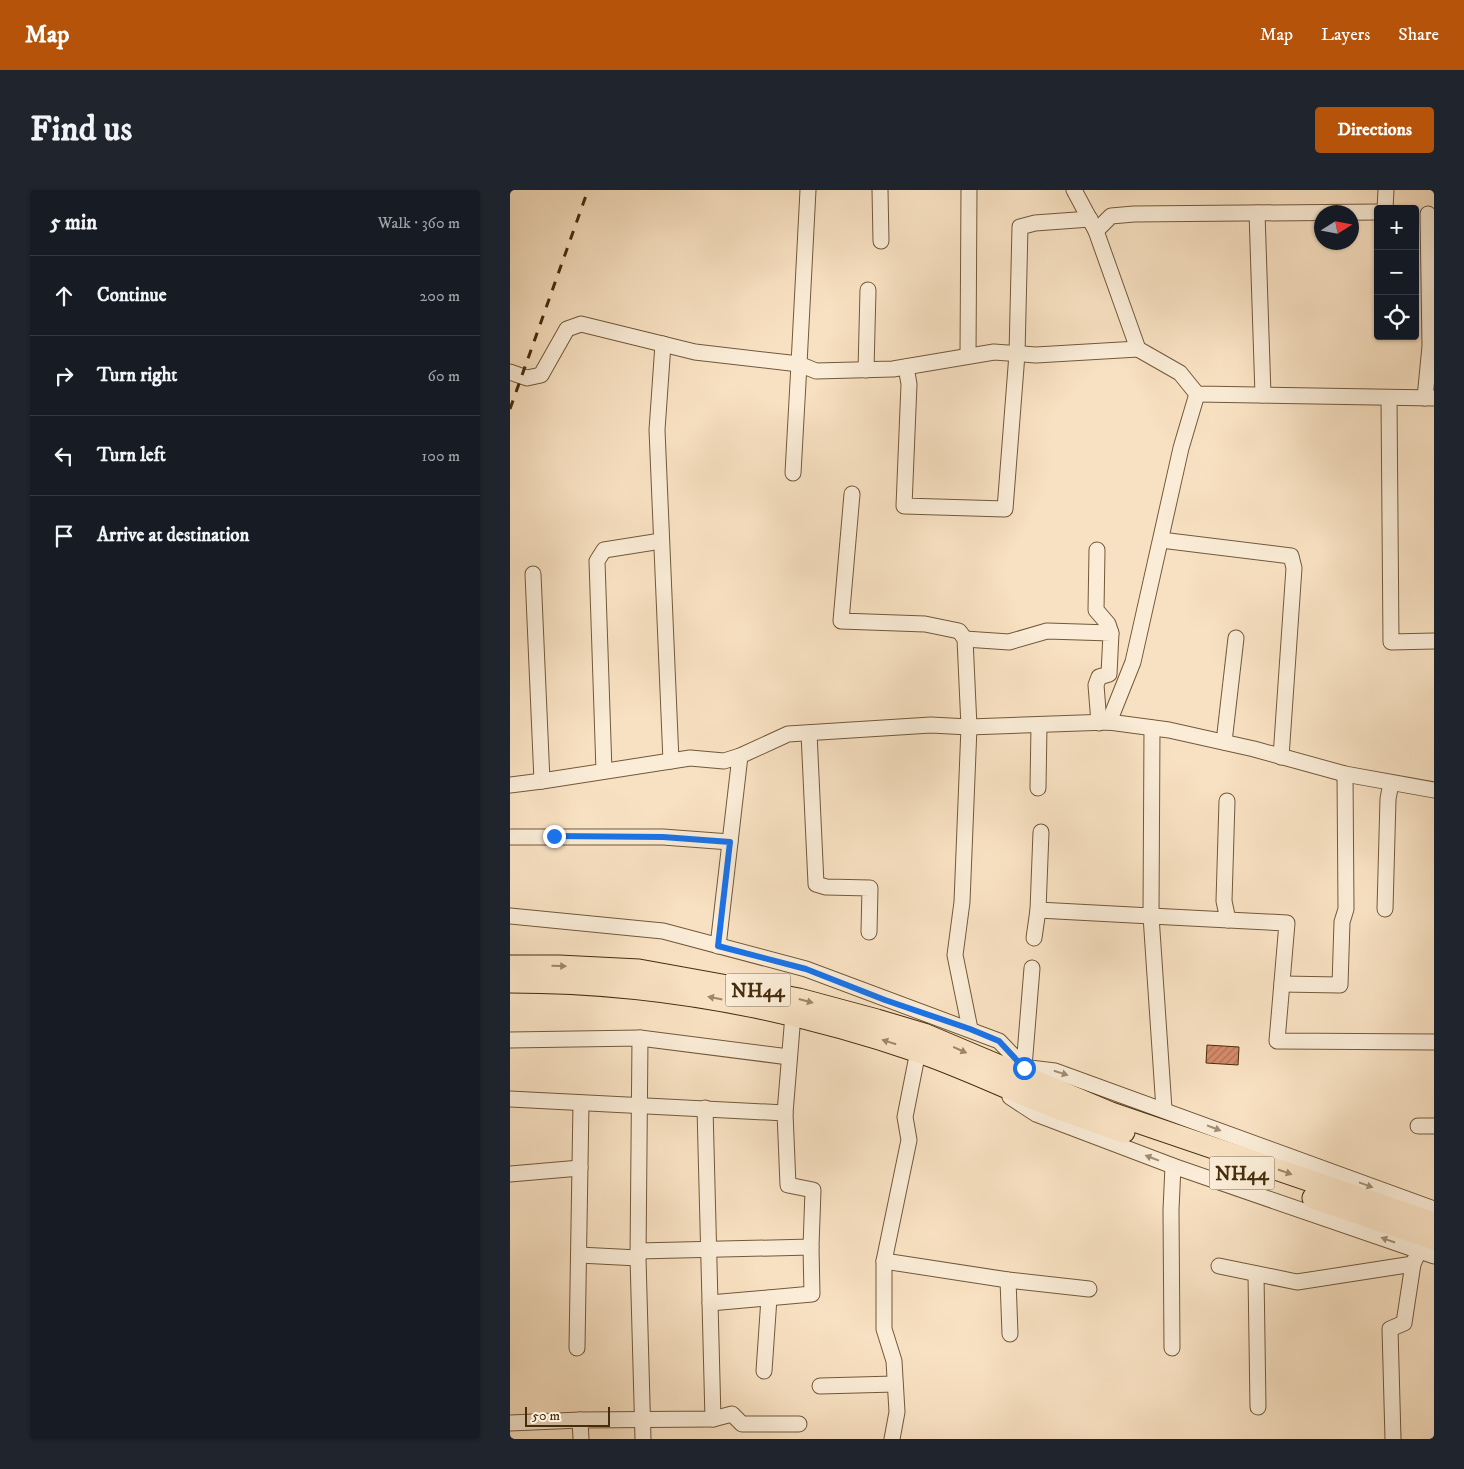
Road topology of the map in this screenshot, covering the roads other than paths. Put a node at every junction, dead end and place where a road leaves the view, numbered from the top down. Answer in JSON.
{"nodes":[{"id":1,"x":808,"y":190,"type":"edge"},
{"id":2,"x":880,"y":190,"type":"edge"},
{"id":3,"x":969,"y":190,"type":"edge"},
{"id":4,"x":1074,"y":190,"type":"edge"},
{"id":5,"x":1386,"y":190,"type":"edge"},
{"id":6,"x":1386,"y":205,"type":"edge"},
{"id":7,"x":1374,"y":212,"type":"edge"},
{"id":8,"x":1257,"y":213,"type":"junction"},
{"id":9,"x":1426,"y":214,"type":"edge"},
{"id":10,"x":1093,"y":225,"type":"junction"},
{"id":11,"x":881,"y":241,"type":"dead end"},
{"id":12,"x":868,"y":290,"type":"dead end"},
{"id":13,"x":663,"y":344,"type":"junction"},
{"id":14,"x":1138,"y":349,"type":"junction"},
{"id":15,"x":1017,"y":354,"type":"junction"},
{"id":16,"x":968,"y":356,"type":"junction"},
{"id":17,"x":799,"y":364,"type":"junction"},
{"id":18,"x":906,"y":367,"type":"junction"},
{"id":19,"x":866,"y":370,"type":"junction"},
{"id":20,"x":510,"y":372,"type":"edge"},
{"id":21,"x":1197,"y":394,"type":"junction"},
{"id":22,"x":1263,"y":395,"type":"junction"},
{"id":23,"x":1389,"y":398,"type":"junction"},
{"id":24,"x":1429,"y":398,"type":"edge"},
{"id":25,"x":794,"y":473,"type":"dead end"},
{"id":26,"x":852,"y":494,"type":"dead end"},
{"id":27,"x":1161,"y":540,"type":"junction"},
{"id":28,"x":660,"y":541,"type":"junction"},
{"id":29,"x":1097,"y":550,"type":"dead end"},
{"id":30,"x":533,"y":574,"type":"dead end"},
{"id":31,"x":1111,"y":633,"type":"junction"},
{"id":32,"x":1236,"y":638,"type":"dead end"},
{"id":33,"x":965,"y":639,"type":"junction"},
{"id":34,"x":1434,"y":641,"type":"edge"},
{"id":35,"x":1104,"y":722,"type":"junction"},
{"id":36,"x":1039,"y":725,"type":"junction"},
{"id":37,"x":969,"y":727,"type":"junction"},
{"id":38,"x":1152,"y":728,"type":"junction"},
{"id":39,"x":809,"y":733,"type":"junction"},
{"id":40,"x":1224,"y":742,"type":"junction"},
{"id":41,"x":740,"y":756,"type":"junction"},
{"id":42,"x":1281,"y":757,"type":"junction"},
{"id":43,"x":671,"y":761,"type":"junction"},
{"id":44,"x":604,"y":771,"type":"junction"},
{"id":45,"x":1345,"y":774,"type":"junction"},
{"id":46,"x":542,"y":781,"type":"junction"},
{"id":47,"x":1391,"y":783,"type":"junction"},
{"id":48,"x":510,"y":785,"type":"edge"},
{"id":49,"x":1038,"y":788,"type":"dead end"},
{"id":50,"x":1434,"y":790,"type":"edge"},
{"id":51,"x":1227,"y":801,"type":"dead end"},
{"id":52,"x":1041,"y":832,"type":"dead end"},
{"id":53,"x":510,"y":837,"type":"edge"},
{"id":54,"x":730,"y":842,"type":"junction"},
{"id":55,"x":1385,"y":908,"type":"dead end"},
{"id":56,"x":1038,"y":910,"type":"junction"},
{"id":57,"x":510,"y":916,"type":"edge"},
{"id":58,"x":1151,"y":916,"type":"junction"},
{"id":59,"x":1228,"y":920,"type":"junction"},
{"id":60,"x":869,"y":932,"type":"dead end"},
{"id":61,"x":1034,"y":938,"type":"dead end"},
{"id":62,"x":718,"y":946,"type":"junction"},
{"id":63,"x":510,"y":966,"type":"edge"},
{"id":64,"x":1032,"y":968,"type":"dead end"},
{"id":65,"x":510,"y":982,"type":"edge"},
{"id":66,"x":1282,"y":984,"type":"junction"},
{"id":67,"x":793,"y":1015,"type":"junction"},
{"id":68,"x":970,"y":1029,"type":"junction"},
{"id":69,"x":640,"y":1038,"type":"junction"},
{"id":70,"x":510,"y":1040,"type":"edge"},
{"id":71,"x":1434,"y":1042,"type":"edge"},
{"id":72,"x":918,"y":1051,"type":"junction"},
{"id":73,"x":789,"y":1057,"type":"junction"},
{"id":74,"x":1024,"y":1068,"type":"junction"},
{"id":75,"x":989,"y":1071,"type":"junction"},
{"id":76,"x":1055,"y":1098,"type":"junction"},
{"id":77,"x":510,"y":1099,"type":"edge"},
{"id":78,"x":581,"y":1103,"type":"junction"},
{"id":79,"x":640,"y":1106,"type":"junction"},
{"id":80,"x":705,"y":1108,"type":"junction"},
{"id":81,"x":1164,"y":1109,"type":"junction"},
{"id":82,"x":784,"y":1113,"type":"junction"},
{"id":83,"x":1418,"y":1126,"type":"dead end"},
{"id":84,"x":1434,"y":1126,"type":"edge"},
{"id":85,"x":1173,"y":1166,"type":"junction"},
{"id":86,"x":580,"y":1168,"type":"junction"},
{"id":87,"x":510,"y":1174,"type":"edge"},
{"id":88,"x":1434,"y":1209,"type":"edge"},
{"id":89,"x":1434,"y":1223,"type":"edge"},
{"id":90,"x":811,"y":1247,"type":"junction"},
{"id":91,"x":709,"y":1249,"type":"junction"},
{"id":92,"x":1422,"y":1251,"type":"edge"},
{"id":93,"x":638,"y":1254,"type":"junction"},
{"id":94,"x":578,"y":1255,"type":"junction"},
{"id":95,"x":1434,"y":1256,"type":"edge"},
{"id":96,"x":884,"y":1261,"type":"junction"},
{"id":97,"x":1219,"y":1266,"type":"dead end"},
{"id":98,"x":1256,"y":1274,"type":"junction"},
{"id":99,"x":1008,"y":1280,"type":"junction"},
{"id":100,"x":1089,"y":1290,"type":"dead end"},
{"id":101,"x":769,"y":1298,"type":"junction"},
{"id":102,"x":710,"y":1303,"type":"junction"},
{"id":103,"x":1010,"y":1334,"type":"dead end"},
{"id":104,"x":577,"y":1348,"type":"dead end"},
{"id":105,"x":1172,"y":1348,"type":"dead end"},
{"id":106,"x":764,"y":1371,"type":"dead end"},
{"id":107,"x":895,"y":1384,"type":"junction"},
{"id":108,"x":820,"y":1386,"type":"dead end"},
{"id":109,"x":1258,"y":1407,"type":"dead end"},
{"id":110,"x":713,"y":1419,"type":"junction"},
{"id":111,"x":580,"y":1420,"type":"junction"},
{"id":112,"x":643,"y":1421,"type":"junction"},
{"id":113,"x":510,"y":1423,"type":"edge"},
{"id":114,"x":799,"y":1424,"type":"dead end"},
{"id":115,"x":580,"y":1439,"type":"edge"},
{"id":116,"x":643,"y":1439,"type":"edge"},
{"id":117,"x":892,"y":1439,"type":"edge"},
{"id":118,"x":1393,"y":1439,"type":"edge"}],
"edges":[{"from":1,"to":17,"type":"street"},
{"from":2,"to":11,"type":"street"},
{"from":3,"to":16,"type":"street"},
{"from":4,"to":10,"type":"street"},
{"from":5,"to":6,"type":"street"},
{"from":7,"to":8,"type":"street"},
{"from":8,"to":10,"type":"street"},
{"from":8,"to":22,"type":"street"},
{"from":9,"to":24,"type":"street"},
{"from":10,"to":14,"type":"street"},
{"from":10,"to":15,"type":"street"},
{"from":12,"to":19,"type":"street"},
{"from":13,"to":17,"type":"street"},
{"from":13,"to":20,"type":"street"},
{"from":13,"to":28,"type":"street"},
{"from":14,"to":15,"type":"street"},
{"from":14,"to":21,"type":"street"},
{"from":15,"to":16,"type":"street"},
{"from":15,"to":18,"type":"street"},
{"from":16,"to":18,"type":"street"},
{"from":17,"to":19,"type":"street"},
{"from":17,"to":25,"type":"street"},
{"from":18,"to":19,"type":"street"},
{"from":21,"to":22,"type":"street"},
{"from":21,"to":27,"type":"street"},
{"from":22,"to":23,"type":"street"},
{"from":23,"to":24,"type":"street"},
{"from":23,"to":34,"type":"street"},
{"from":26,"to":33,"type":"street"},
{"from":27,"to":35,"type":"street"},
{"from":27,"to":42,"type":"street"},
{"from":28,"to":43,"type":"street"},
{"from":28,"to":44,"type":"street"},
{"from":29,"to":31,"type":"street"},
{"from":30,"to":46,"type":"street"},
{"from":31,"to":33,"type":"street"},
{"from":31,"to":35,"type":"street"},
{"from":32,"to":40,"type":"street"},
{"from":33,"to":37,"type":"street"},
{"from":35,"to":36,"type":"street"},
{"from":35,"to":38,"type":"street"},
{"from":36,"to":37,"type":"street"},
{"from":36,"to":49,"type":"street"},
{"from":37,"to":39,"type":"street"},
{"from":37,"to":68,"type":"street"},
{"from":38,"to":40,"type":"street"},
{"from":38,"to":58,"type":"street"},
{"from":39,"to":41,"type":"street"},
{"from":39,"to":60,"type":"street"},
{"from":40,"to":42,"type":"street"},
{"from":41,"to":43,"type":"street"},
{"from":41,"to":54,"type":"street"},
{"from":42,"to":45,"type":"street"},
{"from":43,"to":44,"type":"street"},
{"from":44,"to":46,"type":"street"},
{"from":45,"to":47,"type":"street"},
{"from":45,"to":66,"type":"street"},
{"from":46,"to":48,"type":"street"},
{"from":47,"to":50,"type":"street"},
{"from":47,"to":55,"type":"street"},
{"from":51,"to":59,"type":"street"},
{"from":52,"to":56,"type":"street"},
{"from":53,"to":54,"type":"street"},
{"from":54,"to":62,"type":"street"},
{"from":56,"to":58,"type":"street"},
{"from":56,"to":61,"type":"street"},
{"from":57,"to":62,"type":"street"},
{"from":58,"to":59,"type":"street"},
{"from":58,"to":81,"type":"street"},
{"from":59,"to":66,"type":"street"},
{"from":62,"to":68,"type":"street"},
{"from":63,"to":75,"type":"highway","number":"NH44","one_way":true},
{"from":64,"to":74,"type":"street"},
{"from":67,"to":65,"type":"highway","number":"NH44","one_way":true},
{"from":66,"to":71,"type":"street"},
{"from":72,"to":67,"type":"highway","number":"NH44","one_way":true},
{"from":67,"to":73,"type":"street"},
{"from":68,"to":74,"type":"street"},
{"from":69,"to":70,"type":"street"},
{"from":69,"to":73,"type":"street"},
{"from":69,"to":79,"type":"street"},
{"from":72,"to":75,"type":"highway","number":"NH44"},
{"from":72,"to":96,"type":"street"},
{"from":73,"to":82,"type":"street"},
{"from":74,"to":75,"type":"street"},
{"from":74,"to":81,"type":"street","one_way":true},
{"from":75,"to":76,"type":"highway","number":"NH44"},
{"from":85,"to":75,"type":"street","one_way":true},
{"from":76,"to":89,"type":"highway","number":"NH44","one_way":true},
{"from":76,"to":92,"type":"highway","number":"NH44"},
{"from":77,"to":78,"type":"street"},
{"from":78,"to":79,"type":"street"},
{"from":78,"to":86,"type":"street"},
{"from":79,"to":80,"type":"street"},
{"from":79,"to":93,"type":"street"},
{"from":80,"to":82,"type":"street"},
{"from":80,"to":91,"type":"street"},
{"from":81,"to":88,"type":"street","one_way":true},
{"from":82,"to":90,"type":"street"},
{"from":83,"to":84,"type":"street"},
{"from":92,"to":85,"type":"street","one_way":true},
{"from":85,"to":105,"type":"street"},
{"from":86,"to":87,"type":"street"},
{"from":86,"to":94,"type":"street"},
{"from":90,"to":91,"type":"street"},
{"from":90,"to":101,"type":"street"},
{"from":91,"to":93,"type":"street"},
{"from":91,"to":102,"type":"street"},
{"from":92,"to":95,"type":"street"},
{"from":92,"to":98,"type":"street"},
{"from":92,"to":118,"type":"street"},
{"from":93,"to":94,"type":"street"},
{"from":93,"to":112,"type":"street"},
{"from":94,"to":104,"type":"street"},
{"from":96,"to":99,"type":"street"},
{"from":96,"to":107,"type":"street"},
{"from":97,"to":98,"type":"street"},
{"from":98,"to":109,"type":"street"},
{"from":99,"to":100,"type":"street"},
{"from":99,"to":103,"type":"street"},
{"from":101,"to":102,"type":"street"},
{"from":101,"to":106,"type":"street"},
{"from":102,"to":110,"type":"street"},
{"from":107,"to":108,"type":"street"},
{"from":107,"to":117,"type":"street"},
{"from":110,"to":112,"type":"street"},
{"from":110,"to":114,"type":"street"},
{"from":111,"to":112,"type":"street"},
{"from":111,"to":113,"type":"street"},
{"from":111,"to":115,"type":"street"},
{"from":112,"to":116,"type":"street"}]}
